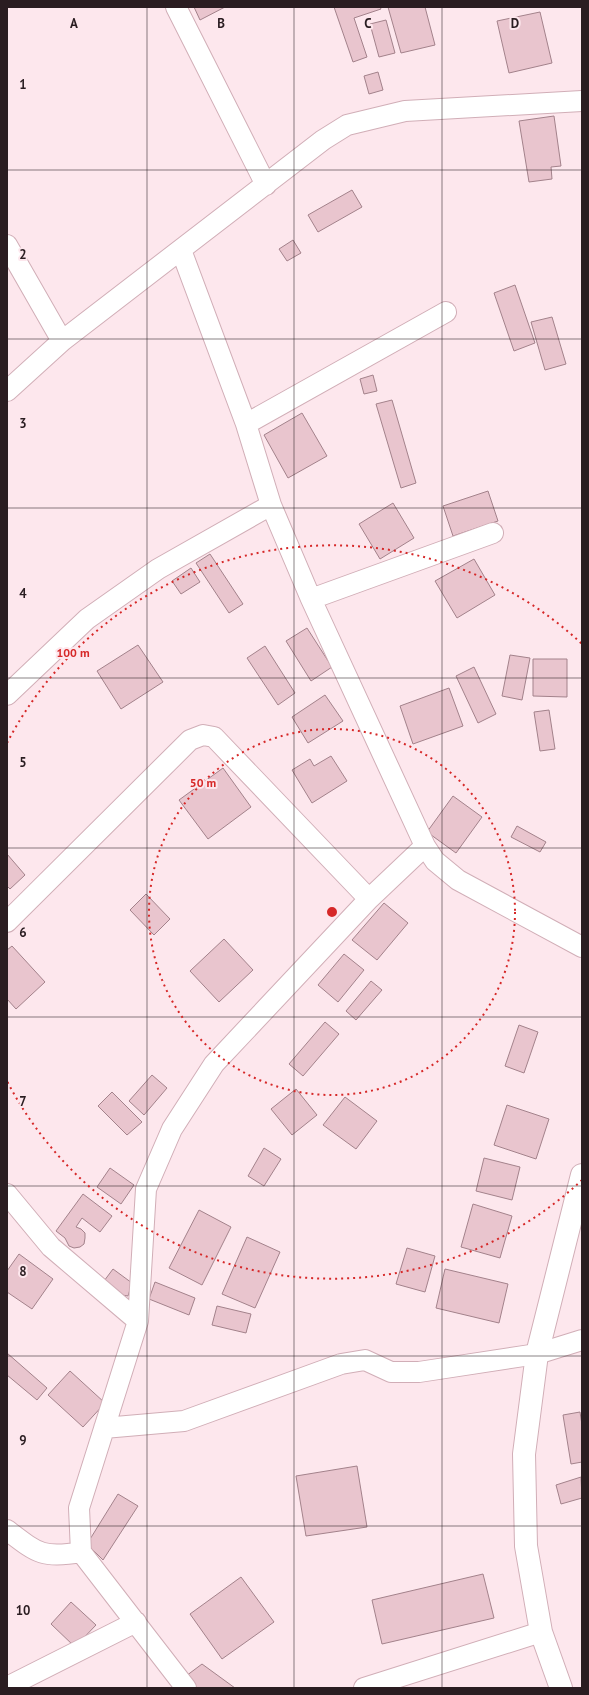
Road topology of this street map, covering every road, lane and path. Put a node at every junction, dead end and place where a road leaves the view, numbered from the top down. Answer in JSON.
{"nodes":[{"id":1,"x":176,"y":7,"type":"edge"},
{"id":2,"x":582,"y":101,"type":"edge"},
{"id":3,"x":266,"y":185,"type":"junction"},
{"id":4,"x":7,"y":245,"type":"edge"},
{"id":5,"x":181,"y":250,"type":"junction"},
{"id":6,"x":446,"y":312,"type":"dead end"},
{"id":7,"x":62,"y":341,"type":"junction"},
{"id":8,"x":7,"y":391,"type":"edge"},
{"id":9,"x":246,"y":424,"type":"junction"},
{"id":10,"x":271,"y":505,"type":"junction"},
{"id":11,"x":493,"y":533,"type":"dead end"},
{"id":12,"x":311,"y":599,"type":"junction"},
{"id":13,"x":7,"y":694,"type":"edge"},
{"id":14,"x":425,"y":846,"type":"junction"},
{"id":15,"x":370,"y":899,"type":"junction"},
{"id":16,"x":7,"y":922,"type":"edge"},
{"id":17,"x":582,"y":947,"type":"edge"},
{"id":18,"x":582,"y":1175,"type":"edge"},
{"id":19,"x":7,"y":1194,"type":"edge"},
{"id":20,"x":138,"y":1321,"type":"junction"},
{"id":21,"x":582,"y":1340,"type":"edge"},
{"id":22,"x":537,"y":1354,"type":"junction"},
{"id":23,"x":104,"y":1428,"type":"junction"},
{"id":24,"x":7,"y":1530,"type":"edge"},
{"id":25,"x":81,"y":1552,"type":"junction"},
{"id":26,"x":136,"y":1622,"type":"junction"},
{"id":27,"x":541,"y":1632,"type":"junction"},
{"id":28,"x":7,"y":1687,"type":"edge"},
{"id":29,"x":186,"y":1688,"type":"edge"},
{"id":30,"x":364,"y":1688,"type":"edge"},
{"id":31,"x":561,"y":1688,"type":"edge"}],
"edges":[{"from":1,"to":3,"type":"street"},
{"from":2,"to":3,"type":"street"},
{"from":3,"to":5,"type":"street"},
{"from":4,"to":7,"type":"street"},
{"from":5,"to":7,"type":"street"},
{"from":5,"to":9,"type":"street"},
{"from":6,"to":9,"type":"street"},
{"from":7,"to":8,"type":"street"},
{"from":9,"to":10,"type":"street"},
{"from":10,"to":12,"type":"street"},
{"from":10,"to":13,"type":"street"},
{"from":11,"to":12,"type":"street"},
{"from":12,"to":14,"type":"street"},
{"from":14,"to":15,"type":"street"},
{"from":14,"to":17,"type":"street"},
{"from":15,"to":16,"type":"street"},
{"from":15,"to":20,"type":"street"},
{"from":18,"to":22,"type":"street"},
{"from":19,"to":20,"type":"street"},
{"from":20,"to":23,"type":"street"},
{"from":21,"to":22,"type":"street"},
{"from":22,"to":23,"type":"street"},
{"from":22,"to":27,"type":"street"},
{"from":23,"to":25,"type":"street"},
{"from":24,"to":25,"type":"street"},
{"from":25,"to":26,"type":"street"},
{"from":26,"to":28,"type":"street"},
{"from":26,"to":29,"type":"street"},
{"from":27,"to":30,"type":"street"},
{"from":27,"to":31,"type":"street"}]}
